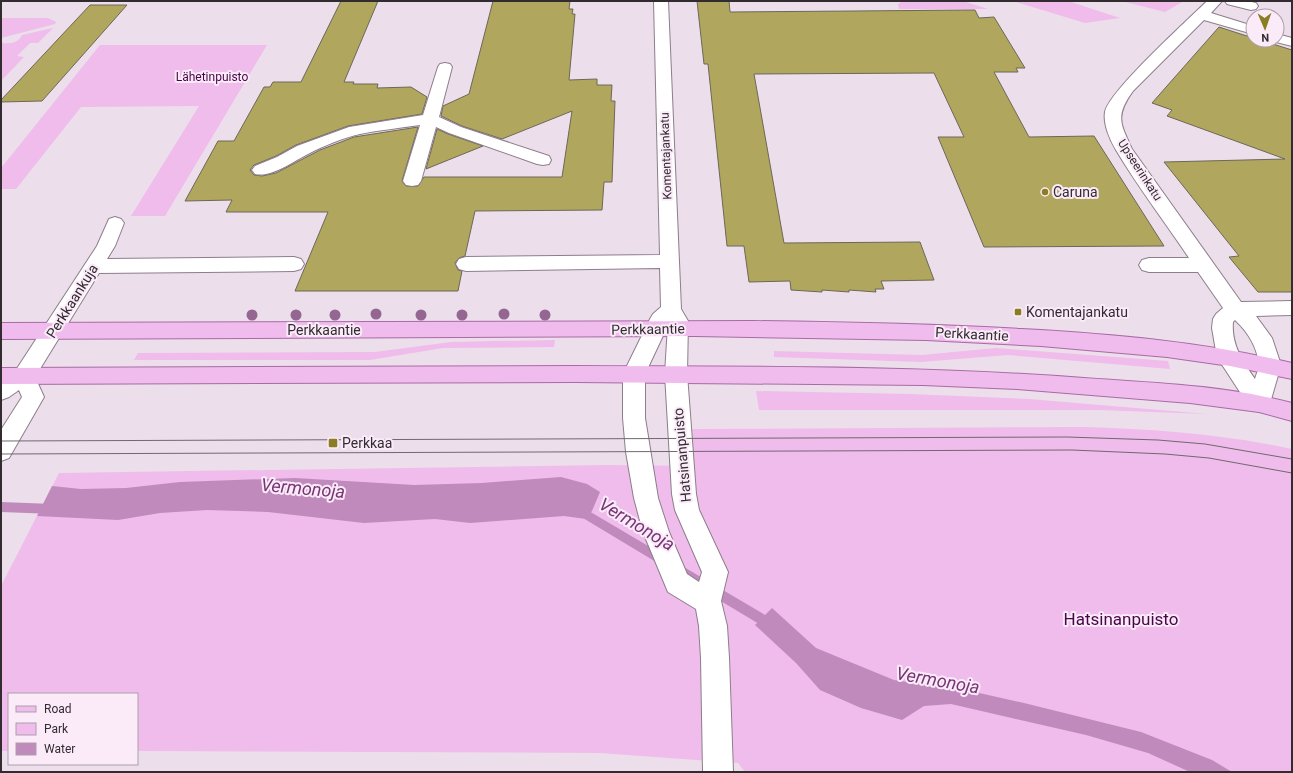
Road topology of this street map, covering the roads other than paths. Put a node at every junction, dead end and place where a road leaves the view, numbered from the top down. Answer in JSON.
{"nodes":[{"id":1,"x":661,"y":1,"type":"edge"},
{"id":2,"x":1215,"y":1,"type":"edge"},
{"id":3,"x":1232,"y":1,"type":"edge"},
{"id":4,"x":1251,"y":6,"type":"dead end"},
{"id":5,"x":1202,"y":15,"type":"junction"},
{"id":6,"x":1245,"y":28,"type":"edge"},
{"id":7,"x":444,"y":67,"type":"dead end"},
{"id":8,"x":431,"y":119,"type":"junction"},
{"id":9,"x":543,"y":160,"type":"dead end"},
{"id":10,"x":261,"y":170,"type":"dead end"},
{"id":11,"x":412,"y":180,"type":"dead end"},
{"id":12,"x":114,"y":223,"type":"dead end"},
{"id":13,"x":670,"y":261,"type":"junction"},
{"id":14,"x":294,"y":264,"type":"dead end"},
{"id":15,"x":466,"y":264,"type":"dead end"},
{"id":16,"x":1149,"y":265,"type":"dead end"},
{"id":17,"x":1203,"y":265,"type":"junction"},
{"id":18,"x":94,"y":266,"type":"junction"},
{"id":19,"x":1235,"y":308,"type":"junction"},
{"id":20,"x":1292,"y":308,"type":"edge"},
{"id":21,"x":674,"y":319,"type":"junction"},
{"id":22,"x":656,"y":328,"type":"junction"},
{"id":23,"x":54,"y":330,"type":"junction"},
{"id":24,"x":1,"y":331,"type":"edge"},
{"id":25,"x":1228,"y":357,"type":"junction"},
{"id":26,"x":1270,"y":365,"type":"junction"},
{"id":27,"x":1292,"y":371,"type":"edge"},
{"id":28,"x":634,"y":374,"type":"junction"},
{"id":29,"x":676,"y":374,"type":"junction"},
{"id":30,"x":1,"y":376,"type":"edge"},
{"id":31,"x":24,"y":376,"type":"junction"},
{"id":32,"x":1,"y":391,"type":"edge"},
{"id":33,"x":1259,"y":403,"type":"junction"},
{"id":34,"x":1292,"y":412,"type":"edge"},
{"id":35,"x":1,"y":451,"type":"edge"},
{"id":36,"x":708,"y":601,"type":"junction"},
{"id":37,"x":718,"y":772,"type":"edge"}],
"edges":[{"from":1,"to":13,"type":"street","name":"Komentajankatu"},
{"from":2,"to":5,"type":"street","name":"Upseerinkatu"},
{"from":3,"to":4,"type":"street"},
{"from":5,"to":6,"type":"street"},
{"from":5,"to":17,"type":"street","name":"Upseerinkatu"},
{"from":7,"to":8,"type":"street"},
{"from":8,"to":9,"type":"street"},
{"from":8,"to":10,"type":"street"},
{"from":8,"to":11,"type":"street"},
{"from":12,"to":18,"type":"street","name":"Perkkaankuja"},
{"from":13,"to":15,"type":"street"},
{"from":13,"to":21,"type":"street","name":"Komentajankatu"},
{"from":14,"to":18,"type":"street"},
{"from":16,"to":17,"type":"street"},
{"from":17,"to":19,"type":"street","name":"Upseerinkatu"},
{"from":18,"to":23,"type":"street","name":"Perkkaankuja"},
{"from":19,"to":20,"type":"street"},
{"from":19,"to":25,"type":"street"},
{"from":19,"to":26,"type":"street","name":"Upseerinkatu"},
{"from":21,"to":22,"type":"main road","name":"Perkkaantie"},
{"from":21,"to":25,"type":"main road","name":"Perkkaantie"},
{"from":21,"to":29,"type":"street","name":"Hatsinanpuisto"},
{"from":22,"to":23,"type":"main road","name":"Perkkaantie"},
{"from":22,"to":28,"type":"street"},
{"from":23,"to":24,"type":"main road","name":"Perkkaantie"},
{"from":23,"to":31,"type":"street","name":"Perkkaankuja"},
{"from":25,"to":26,"type":"main road","name":"Perkkaantie"},
{"from":25,"to":33,"type":"street"},
{"from":26,"to":27,"type":"main road","name":"Perkkaantie"},
{"from":26,"to":33,"type":"street"},
{"from":28,"to":29,"type":"main road"},
{"from":28,"to":31,"type":"main road"},
{"from":28,"to":36,"type":"street"},
{"from":29,"to":33,"type":"main road"},
{"from":29,"to":36,"type":"street","name":"Hatsinanpuisto"},
{"from":30,"to":31,"type":"main road"},
{"from":31,"to":32,"type":"street"},
{"from":31,"to":35,"type":"street"},
{"from":33,"to":34,"type":"main road"},
{"from":36,"to":37,"type":"street","name":"Hatsinanpuisto"}]}
